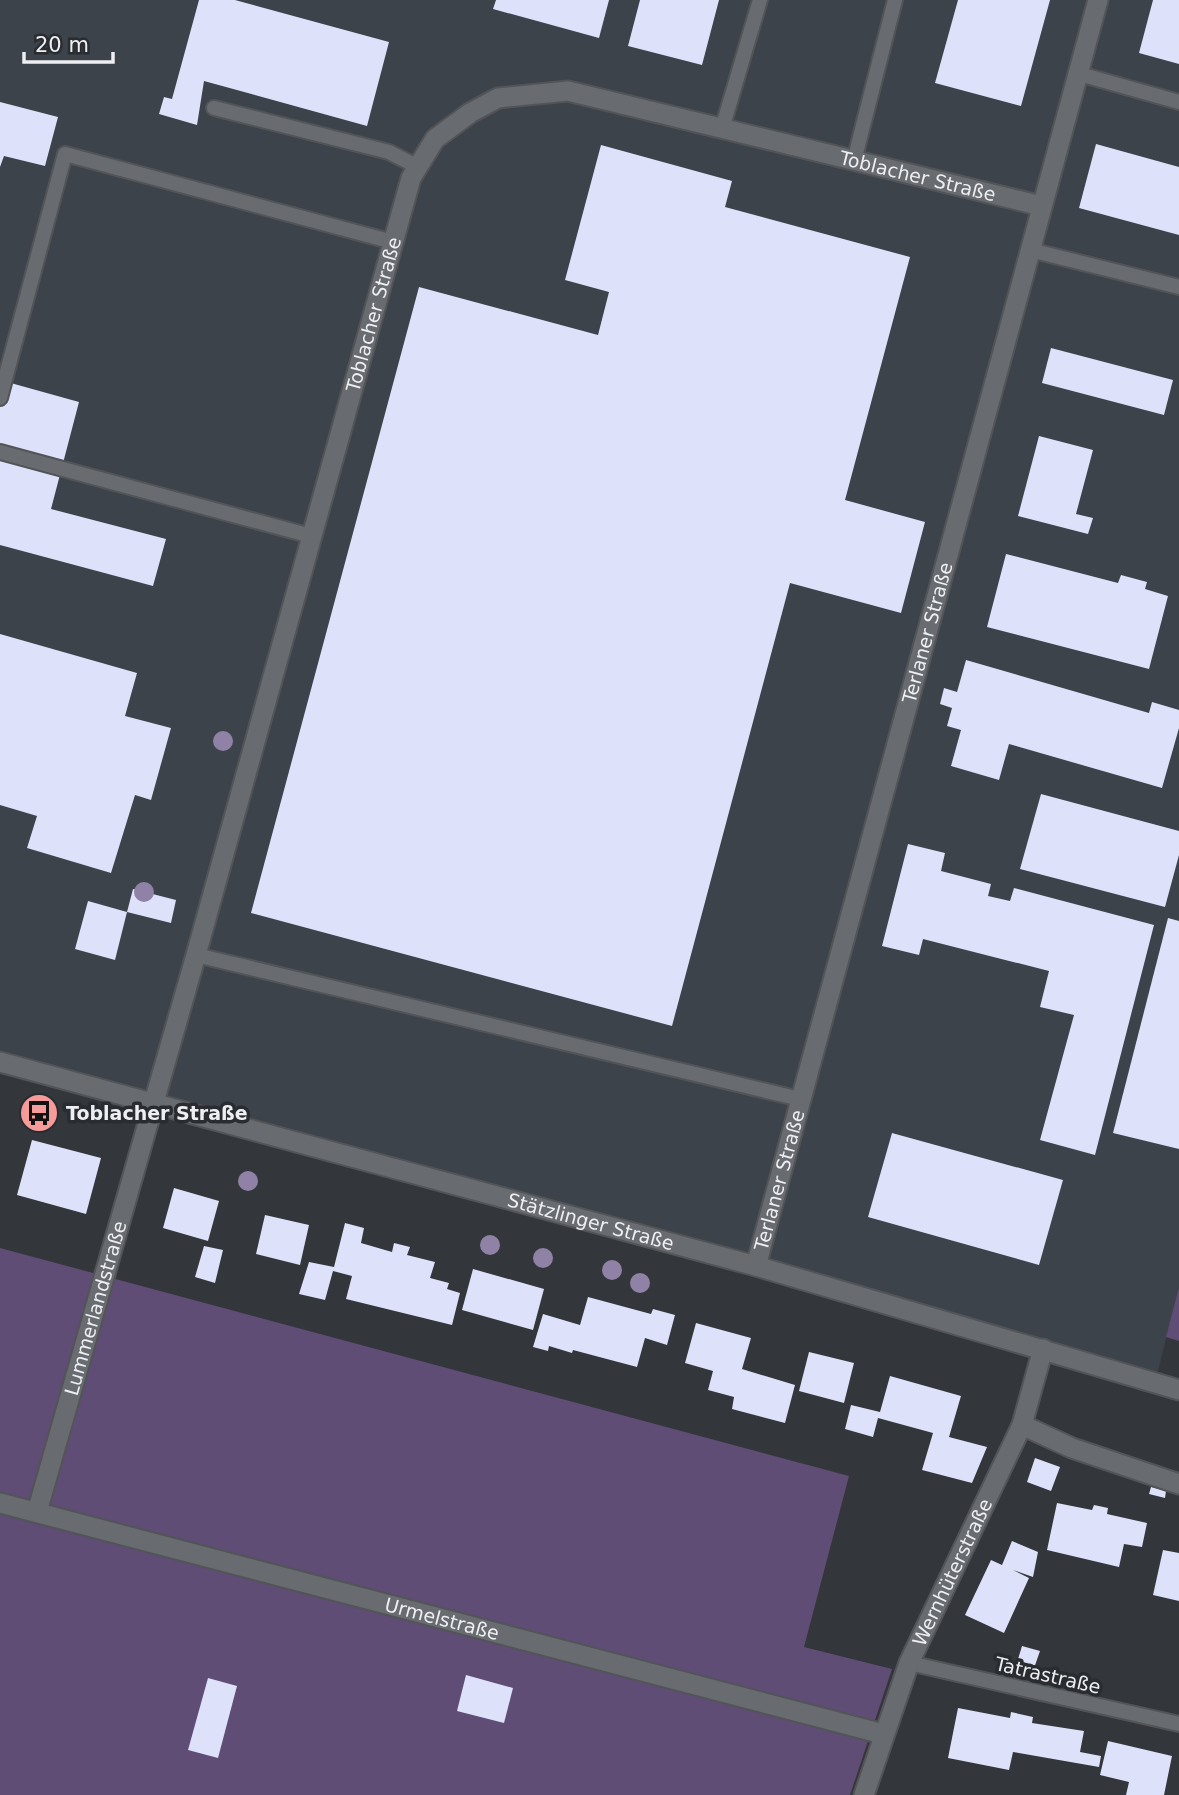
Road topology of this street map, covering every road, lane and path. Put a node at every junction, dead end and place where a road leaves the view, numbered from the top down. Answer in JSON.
{"nodes":[{"id":1,"x":760,"y":0,"type":"edge"},
{"id":2,"x":895,"y":0,"type":"edge"},
{"id":3,"x":1098,"y":0,"type":"edge"},
{"id":4,"x":1076,"y":73,"type":"junction"},
{"id":5,"x":1179,"y":102,"type":"edge"},
{"id":6,"x":214,"y":108,"type":"dead end"},
{"id":7,"x":722,"y":129,"type":"junction"},
{"id":8,"x":854,"y":160,"type":"junction"},
{"id":9,"x":418,"y":167,"type":"junction"},
{"id":10,"x":1042,"y":205,"type":"junction"},
{"id":11,"x":393,"y":242,"type":"junction"},
{"id":12,"x":1030,"y":250,"type":"junction"},
{"id":13,"x":1179,"y":287,"type":"edge"},
{"id":14,"x":0,"y":398,"type":"edge"},
{"id":15,"x":0,"y":452,"type":"edge"},
{"id":16,"x":311,"y":536,"type":"junction"},
{"id":17,"x":196,"y":955,"type":"junction"},
{"id":18,"x":0,"y":1062,"type":"edge"},
{"id":19,"x":800,"y":1099,"type":"junction"},
{"id":20,"x":151,"y":1104,"type":"junction"},
{"id":21,"x":756,"y":1266,"type":"junction"},
{"id":22,"x":1043,"y":1349,"type":"junction"},
{"id":23,"x":1179,"y":1390,"type":"edge"},
{"id":24,"x":1022,"y":1425,"type":"junction"},
{"id":25,"x":1179,"y":1484,"type":"edge"},
{"id":26,"x":0,"y":1503,"type":"edge"},
{"id":27,"x":37,"y":1512,"type":"junction"},
{"id":28,"x":909,"y":1663,"type":"junction"},
{"id":29,"x":1179,"y":1724,"type":"edge"},
{"id":30,"x":883,"y":1734,"type":"junction"},
{"id":31,"x":864,"y":1795,"type":"edge"}],
"edges":[{"from":1,"to":7,"type":"lane"},
{"from":2,"to":8,"type":"lane"},
{"from":3,"to":4,"type":"street","name":"Terlaner Straße"},
{"from":4,"to":5,"type":"lane"},
{"from":4,"to":10,"type":"street","name":"Terlaner Straße"},
{"from":6,"to":9,"type":"lane"},
{"from":7,"to":8,"type":"street","name":"Toblacher Straße"},
{"from":7,"to":9,"type":"street","name":"Toblacher Straße"},
{"from":8,"to":10,"type":"street","name":"Toblacher Straße"},
{"from":9,"to":11,"type":"street","name":"Toblacher Straße"},
{"from":10,"to":12,"type":"street","name":"Terlaner Straße"},
{"from":11,"to":14,"type":"lane"},
{"from":11,"to":16,"type":"street","name":"Toblacher Straße"},
{"from":12,"to":13,"type":"lane"},
{"from":12,"to":19,"type":"street","name":"Terlaner Straße"},
{"from":15,"to":16,"type":"lane"},
{"from":16,"to":17,"type":"street","name":"Toblacher Straße"},
{"from":17,"to":19,"type":"lane"},
{"from":17,"to":20,"type":"street","name":"Toblacher Straße"},
{"from":18,"to":20,"type":"street","name":"Stätzlinger Straße"},
{"from":19,"to":21,"type":"street","name":"Terlaner Straße"},
{"from":20,"to":21,"type":"street","name":"Stätzlinger Straße"},
{"from":20,"to":27,"type":"street","name":"Lummerlandstraße"},
{"from":21,"to":22,"type":"street","name":"Stätzlinger Straße"},
{"from":22,"to":23,"type":"street","name":"Stätzlinger Straße"},
{"from":22,"to":24,"type":"street","name":"Wernhüterstraße"},
{"from":24,"to":25,"type":"street"},
{"from":24,"to":28,"type":"street","name":"Wernhüterstraße"},
{"from":26,"to":27,"type":"street","name":"Urmelstraße"},
{"from":27,"to":30,"type":"street","name":"Urmelstraße"},
{"from":28,"to":29,"type":"lane","name":"Tatrastraße"},
{"from":28,"to":30,"type":"street","name":"Wernhüterstraße"},
{"from":30,"to":31,"type":"street","name":"Wernhüterstraße"}]}
